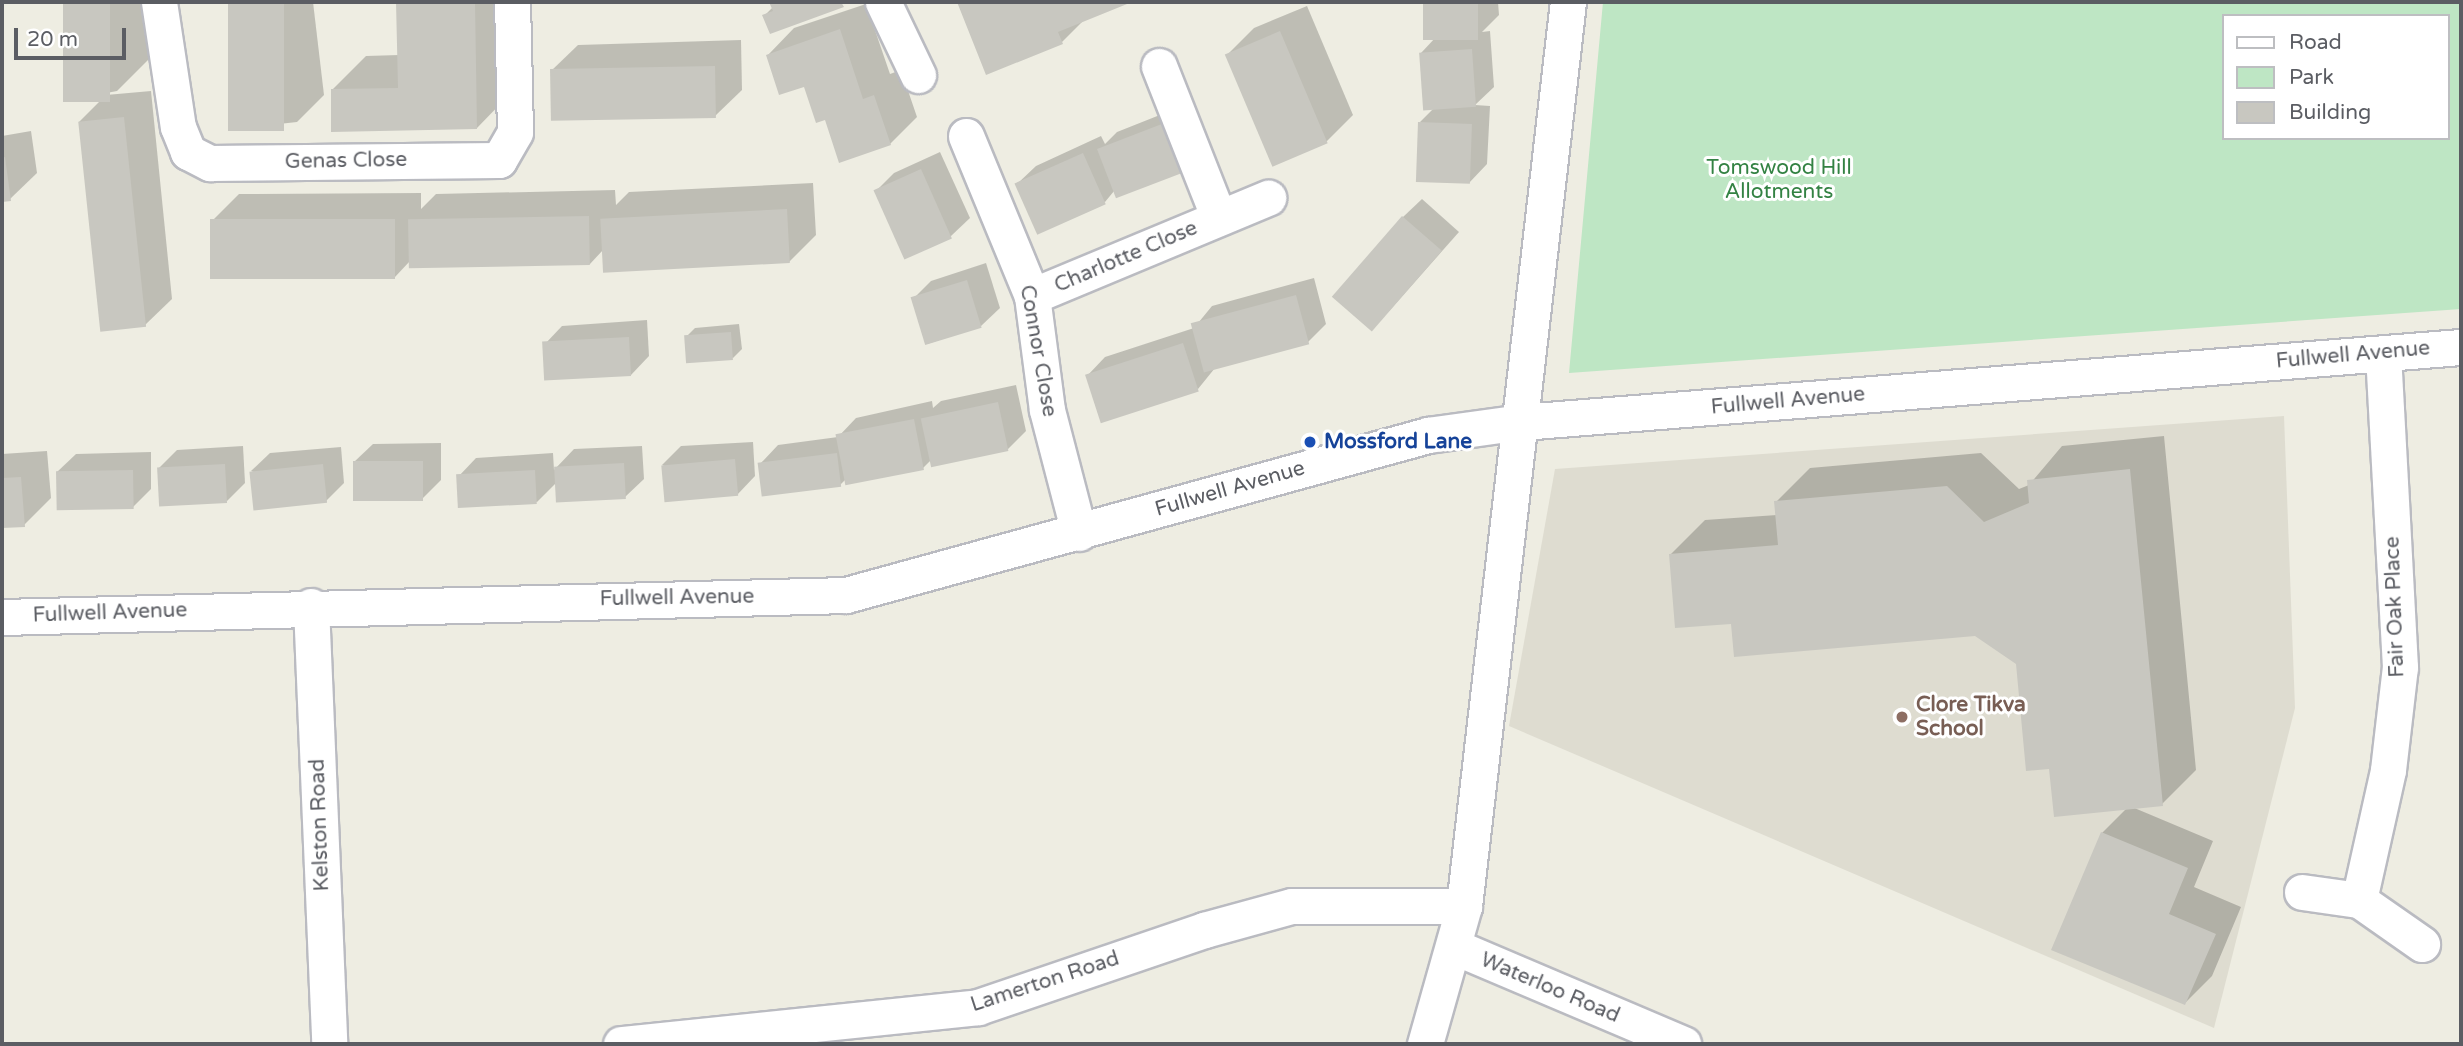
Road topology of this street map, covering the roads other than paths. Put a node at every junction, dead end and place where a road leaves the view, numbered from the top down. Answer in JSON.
{"nodes":[{"id":1,"x":159,"y":2,"type":"edge"},
{"id":2,"x":512,"y":2,"type":"edge"},
{"id":3,"x":883,"y":2,"type":"edge"},
{"id":4,"x":1568,"y":2,"type":"edge"},
{"id":5,"x":1159,"y":66,"type":"dead end"},
{"id":6,"x":918,"y":75,"type":"dead end"},
{"id":7,"x":967,"y":136,"type":"dead end"},
{"id":8,"x":1268,"y":198,"type":"dead end"},
{"id":9,"x":1219,"y":218,"type":"junction"},
{"id":10,"x":1032,"y":296,"type":"junction"},
{"id":11,"x":2461,"y":347,"type":"edge"},
{"id":12,"x":2383,"y":353,"type":"junction"},
{"id":13,"x":1522,"y":422,"type":"junction"},
{"id":14,"x":1079,"y":533,"type":"junction"},
{"id":15,"x":312,"y":606,"type":"junction"},
{"id":16,"x":2,"y":617,"type":"edge"},
{"id":17,"x":2302,"y":892,"type":"dead end"},
{"id":18,"x":2359,"y":900,"type":"junction"},
{"id":19,"x":1464,"y":906,"type":"junction"},
{"id":20,"x":2421,"y":944,"type":"dead end"},
{"id":21,"x":1455,"y":947,"type":"junction"},
{"id":22,"x":330,"y":1044,"type":"edge"},
{"id":23,"x":621,"y":1044,"type":"edge"},
{"id":24,"x":1425,"y":1044,"type":"edge"},
{"id":25,"x":1683,"y":1044,"type":"edge"}],
"edges":[{"from":1,"to":2,"type":"street","name":"Genas Close"},
{"from":3,"to":6,"type":"street"},
{"from":4,"to":13,"type":"street"},
{"from":5,"to":9,"type":"street","name":"Charlotte Close"},
{"from":7,"to":10,"type":"street","name":"Connor Close"},
{"from":8,"to":9,"type":"street","name":"Charlotte Close"},
{"from":9,"to":10,"type":"street","name":"Charlotte Close"},
{"from":10,"to":14,"type":"street","name":"Connor Close"},
{"from":11,"to":12,"type":"street","name":"Fullwell Avenue"},
{"from":12,"to":13,"type":"street","name":"Fullwell Avenue"},
{"from":12,"to":18,"type":"street","name":"Fair Oak Place"},
{"from":13,"to":14,"type":"street","name":"Fullwell Avenue"},
{"from":13,"to":19,"type":"street"},
{"from":14,"to":15,"type":"street","name":"Fullwell Avenue"},
{"from":15,"to":16,"type":"street","name":"Fullwell Avenue"},
{"from":15,"to":22,"type":"street","name":"Kelston Road"},
{"from":17,"to":18,"type":"street"},
{"from":18,"to":20,"type":"street"},
{"from":19,"to":21,"type":"street"},
{"from":19,"to":23,"type":"street","name":"Lamerton Road"},
{"from":21,"to":24,"type":"street"},
{"from":21,"to":25,"type":"street","name":"Waterloo Road"}]}
